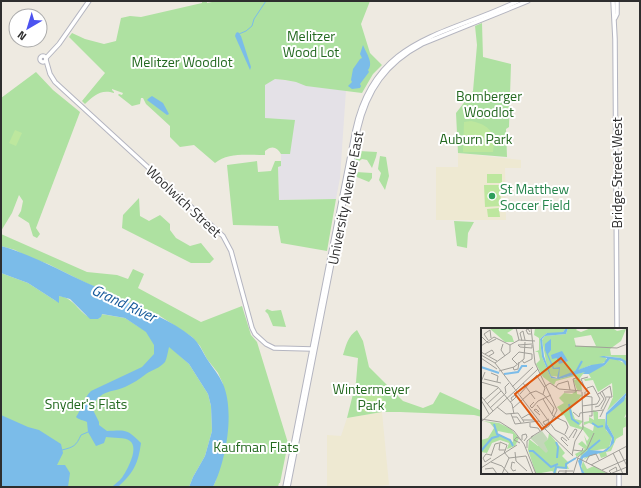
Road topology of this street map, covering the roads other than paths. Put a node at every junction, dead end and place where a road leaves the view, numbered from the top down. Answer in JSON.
{"nodes":[{"id":1,"x":89,"y":1,"type":"edge"},
{"id":2,"x":518,"y":1,"type":"edge"},
{"id":3,"x":528,"y":1,"type":"edge"},
{"id":4,"x":613,"y":1,"type":"edge"},
{"id":5,"x":617,"y":1,"type":"edge"},
{"id":6,"x":615,"y":18,"type":"junction"},
{"id":7,"x":617,"y":328,"type":"edge"},
{"id":8,"x":312,"y":349,"type":"junction"},
{"id":9,"x":619,"y":474,"type":"edge"},
{"id":10,"x":285,"y":487,"type":"edge"},
{"id":11,"x":288,"y":487,"type":"edge"},
{"id":12,"x":619,"y":487,"type":"edge"}],
"edges":[{"from":1,"to":8,"type":"main road","name":"Woolwich Street"},
{"from":2,"to":8,"type":"main road","name":"University Avenue East"},
{"from":3,"to":11,"type":"main road","name":"University Avenue East"},
{"from":4,"to":6,"type":"main road","name":"Bridge Street West"},
{"from":5,"to":6,"type":"main road","name":"Bridge Street West"},
{"from":6,"to":7,"type":"main road","name":"Bridge Street West"},
{"from":8,"to":10,"type":"main road","name":"University Avenue East"},
{"from":9,"to":12,"type":"main road"}]}
